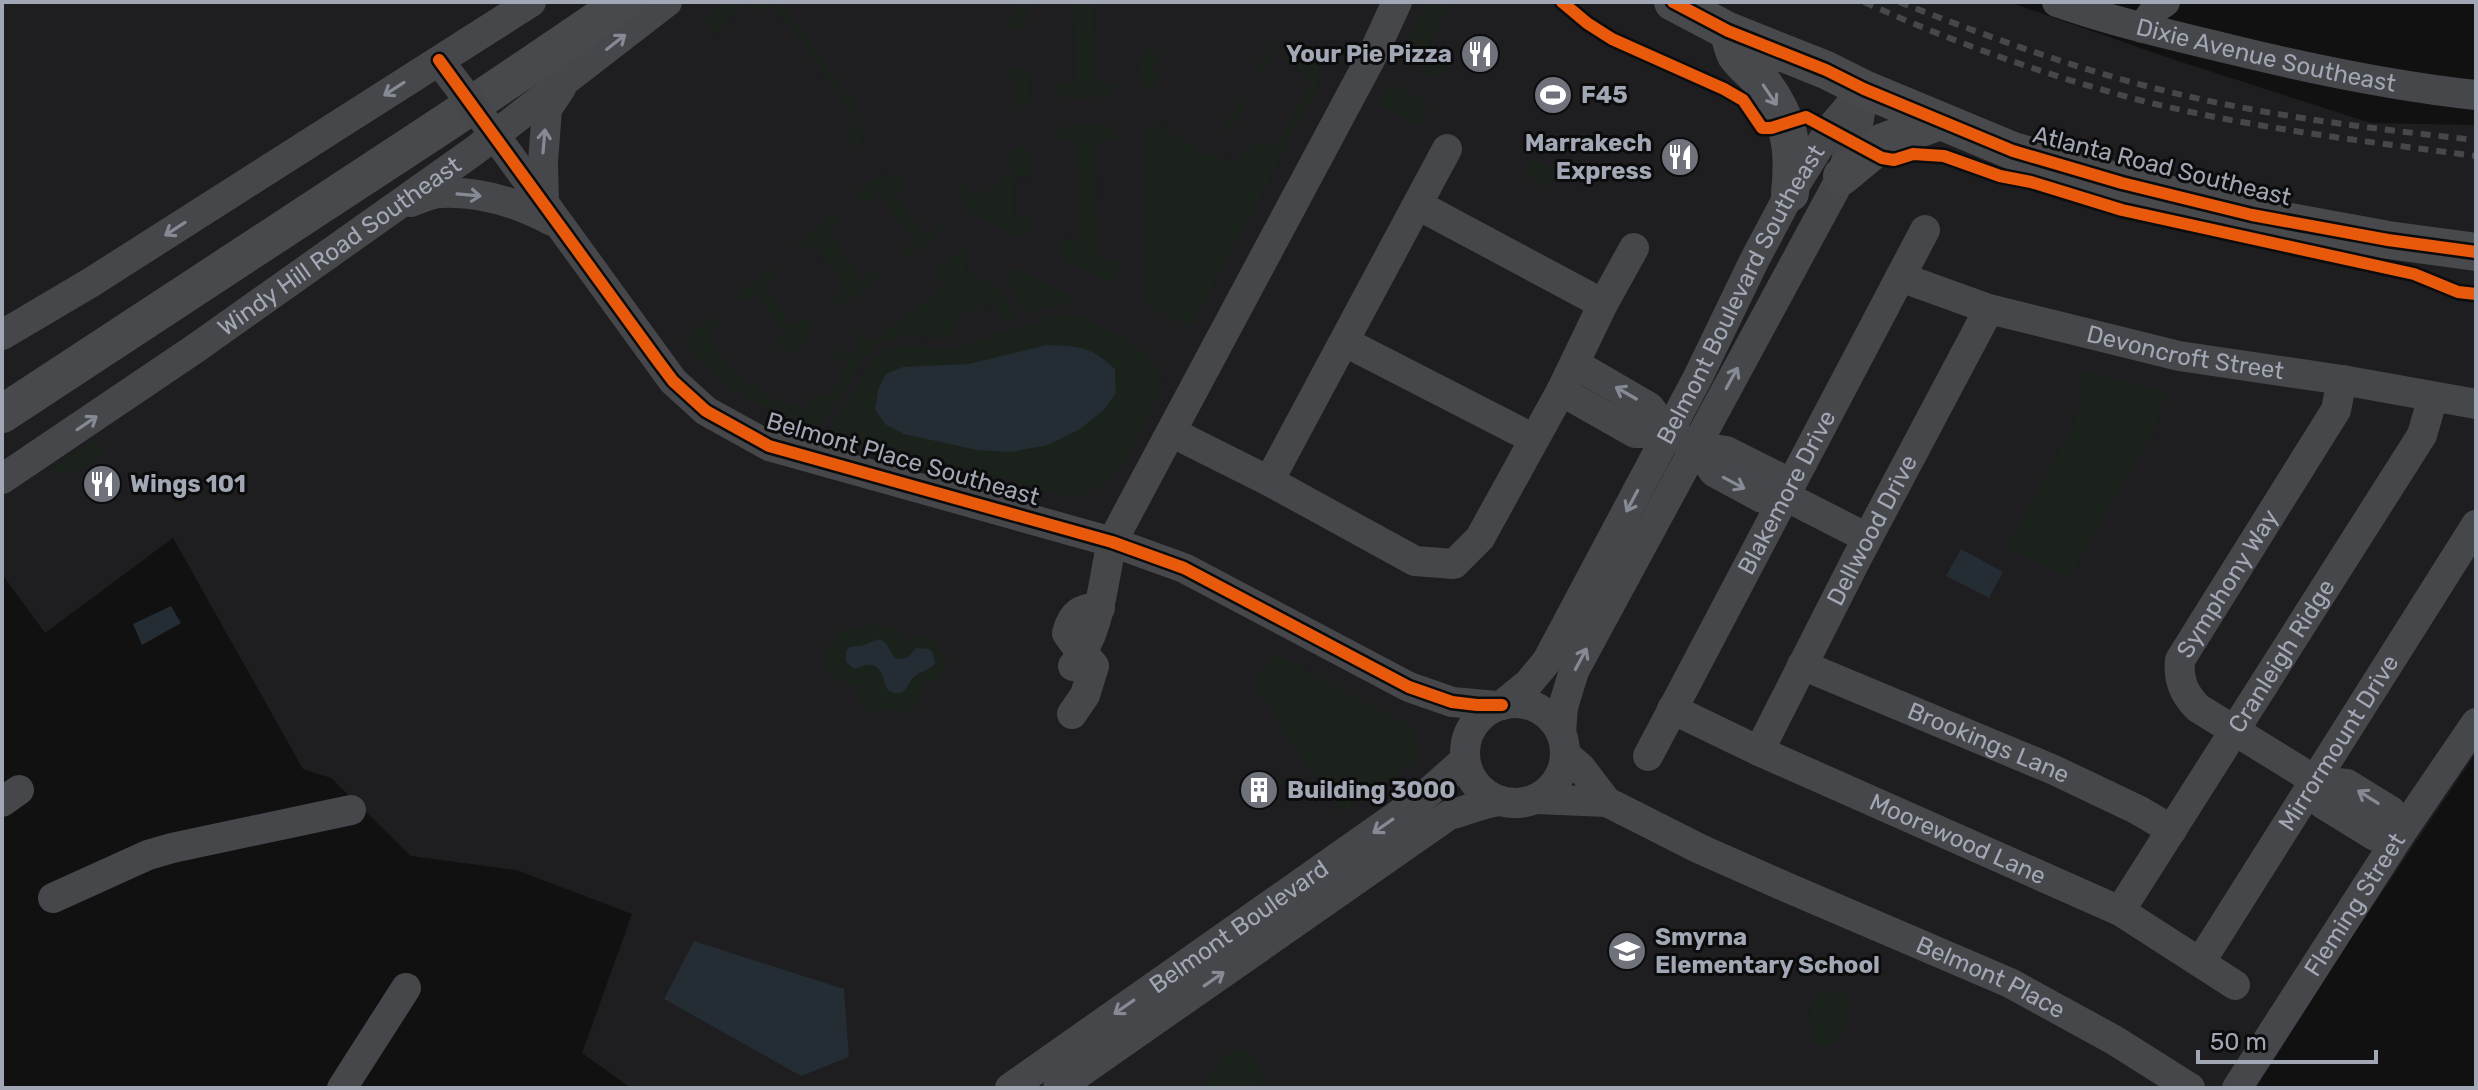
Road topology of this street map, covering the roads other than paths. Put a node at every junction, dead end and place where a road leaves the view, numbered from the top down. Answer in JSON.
{"nodes":[{"id":1,"x":531,"y":2,"type":"edge"},
{"id":2,"x":590,"y":2,"type":"edge"},
{"id":3,"x":624,"y":2,"type":"edge"},
{"id":4,"x":667,"y":2,"type":"edge"},
{"id":5,"x":1397,"y":2,"type":"edge"},
{"id":6,"x":1673,"y":2,"type":"edge"},
{"id":7,"x":2057,"y":2,"type":"edge"},
{"id":8,"x":2165,"y":2,"type":"edge"},
{"id":9,"x":2142,"y":28,"type":"junction"},
{"id":10,"x":1728,"y":31,"type":"junction"},
{"id":11,"x":443,"y":65,"type":"junction"},
{"id":12,"x":565,"y":81,"type":"junction"},
{"id":13,"x":1864,"y":89,"type":"junction"},
{"id":14,"x":2476,"y":95,"type":"edge"},
{"id":15,"x":1940,"y":121,"type":"junction"},
{"id":16,"x":487,"y":125,"type":"junction"},
{"id":17,"x":1447,"y":149,"type":"dead end"},
{"id":18,"x":1842,"y":176,"type":"junction"},
{"id":19,"x":1790,"y":193,"type":"junction"},
{"id":20,"x":1418,"y":205,"type":"junction"},
{"id":21,"x":393,"y":208,"type":"junction"},
{"id":22,"x":551,"y":215,"type":"junction"},
{"id":23,"x":1925,"y":230,"type":"dead end"},
{"id":24,"x":1634,"y":248,"type":"dead end"},
{"id":25,"x":2476,"y":252,"type":"edge"},
{"id":26,"x":1900,"y":277,"type":"junction"},
{"id":27,"x":1603,"y":304,"type":"junction"},
{"id":28,"x":1989,"y":309,"type":"junction"},
{"id":29,"x":2,"y":335,"type":"edge"},
{"id":30,"x":1345,"y":342,"type":"junction"},
{"id":31,"x":1568,"y":378,"type":"junction"},
{"id":32,"x":2342,"y":380,"type":"junction"},
{"id":33,"x":2,"y":390,"type":"edge"},
{"id":34,"x":2433,"y":397,"type":"junction"},
{"id":35,"x":2476,"y":404,"type":"edge"},
{"id":36,"x":2,"y":414,"type":"edge"},
{"id":37,"x":1171,"y":432,"type":"junction"},
{"id":38,"x":1534,"y":439,"type":"junction"},
{"id":39,"x":1682,"y":439,"type":"junction"},
{"id":40,"x":2,"y":479,"type":"edge"},
{"id":41,"x":1269,"y":481,"type":"junction"},
{"id":42,"x":1785,"y":496,"type":"junction"},
{"id":43,"x":2476,"y":525,"type":"edge"},
{"id":44,"x":1867,"y":538,"type":"junction"},
{"id":45,"x":1112,"y":542,"type":"junction"},
{"id":46,"x":1802,"y":665,"type":"junction"},
{"id":47,"x":1409,"y":687,"type":"junction"},
{"id":48,"x":1500,"y":706,"type":"junction"},
{"id":49,"x":1672,"y":709,"type":"junction"},
{"id":50,"x":1072,"y":714,"type":"dead end"},
{"id":51,"x":2476,"y":723,"type":"edge"},
{"id":52,"x":2235,"y":731,"type":"junction"},
{"id":53,"x":1563,"y":744,"type":"junction"},
{"id":54,"x":1759,"y":751,"type":"junction"},
{"id":55,"x":1648,"y":756,"type":"dead end"},
{"id":56,"x":1465,"y":757,"type":"junction"},
{"id":57,"x":2316,"y":781,"type":"junction"},
{"id":58,"x":1535,"y":799,"type":"junction"},
{"id":59,"x":1500,"y":801,"type":"junction"},
{"id":60,"x":1607,"y":802,"type":"junction"},
{"id":61,"x":351,"y":810,"type":"dead end"},
{"id":62,"x":2172,"y":830,"type":"junction"},
{"id":63,"x":2401,"y":833,"type":"junction"},
{"id":64,"x":53,"y":898,"type":"dead end"},
{"id":65,"x":2120,"y":911,"type":"junction"},
{"id":66,"x":2201,"y":961,"type":"junction"},
{"id":67,"x":2235,"y":985,"type":"dead end"},
{"id":68,"x":406,"y":988,"type":"dead end"},
{"id":69,"x":342,"y":1088,"type":"edge"},
{"id":70,"x":1010,"y":1088,"type":"edge"},
{"id":71,"x":1058,"y":1088,"type":"edge"},
{"id":72,"x":2190,"y":1088,"type":"edge"},
{"id":73,"x":2237,"y":1088,"type":"edge"}],
"edges":[{"from":1,"to":11,"type":"street"},
{"from":2,"to":33,"type":"main road"},
{"from":3,"to":36,"type":"main road","name":"Windy Hill Road Southeast"},
{"from":12,"to":4,"type":"street","name":"Windy Hill Road Southeast","one_way":true},
{"from":5,"to":37,"type":"street"},
{"from":6,"to":10,"type":"main road","name":"Atlanta Road Southeast"},
{"from":7,"to":9,"type":"street","name":"Dixie Avenue Southeast"},
{"from":8,"to":9,"type":"street"},
{"from":9,"to":14,"type":"street","name":"Dixie Avenue Southeast"},
{"from":10,"to":13,"type":"main road","name":"Atlanta Road Southeast"},
{"from":10,"to":19,"type":"main road","one_way":true},
{"from":11,"to":16,"type":"street","name":"Belmont Place Southeast","bridge":true},
{"from":11,"to":29,"type":"street","one_way":true},
{"from":12,"to":16,"type":"street","name":"Windy Hill Road Southeast"},
{"from":22,"to":12,"type":"street","one_way":true},
{"from":13,"to":15,"type":"main road","name":"Atlanta Road Southeast"},
{"from":13,"to":18,"type":"street","name":"Belmont Boulevard Southeast"},
{"from":13,"to":19,"type":"street","name":"Belmont Boulevard Southeast"},
{"from":15,"to":18,"type":"main road"},
{"from":15,"to":25,"type":"main road","name":"Atlanta Road Southeast"},
{"from":16,"to":21,"type":"street","name":"Windy Hill Road Southeast"},
{"from":16,"to":22,"type":"street","name":"Belmont Place Southeast"},
{"from":17,"to":20,"type":"street"},
{"from":39,"to":18,"type":"street","name":"Belmont Boulevard Southeast","one_way":true},
{"from":19,"to":39,"type":"street","name":"Belmont Boulevard Southeast"},
{"from":20,"to":27,"type":"street"},
{"from":20,"to":30,"type":"street"},
{"from":21,"to":22,"type":"street","one_way":true},
{"from":40,"to":21,"type":"street","name":"Windy Hill Road Southeast","one_way":true},
{"from":22,"to":45,"type":"street","name":"Belmont Place Southeast"},
{"from":23,"to":26,"type":"street","name":"Blakemore Drive"},
{"from":24,"to":27,"type":"street"},
{"from":26,"to":28,"type":"street","name":"Devoncroft Street"},
{"from":26,"to":42,"type":"street","name":"Blakemore Drive"},
{"from":27,"to":31,"type":"street"},
{"from":28,"to":32,"type":"street","name":"Devoncroft Street"},
{"from":28,"to":44,"type":"street","name":"Dellwood Drive"},
{"from":30,"to":38,"type":"street"},
{"from":30,"to":41,"type":"street"},
{"from":31,"to":38,"type":"street"},
{"from":31,"to":39,"type":"street"},
{"from":32,"to":34,"type":"street","name":"Devoncroft Street"},
{"from":32,"to":52,"type":"street","name":"Symphony Way"},
{"from":34,"to":35,"type":"street","name":"Devoncroft Street"},
{"from":34,"to":52,"type":"street","name":"Cranleigh Ridge"},
{"from":37,"to":41,"type":"street"},
{"from":37,"to":45,"type":"street"},
{"from":38,"to":41,"type":"street"},
{"from":39,"to":42,"type":"street"},
{"from":39,"to":48,"type":"street","name":"Belmont Boulevard Southeast","one_way":true},
{"from":53,"to":39,"type":"street","name":"Belmont Boulevard Southeast","one_way":true},
{"from":42,"to":44,"type":"street"},
{"from":42,"to":49,"type":"street","name":"Blakemore Drive"},
{"from":43,"to":57,"type":"street","name":"Mirrormount Drive"},
{"from":44,"to":46,"type":"street","name":"Dellwood Drive"},
{"from":45,"to":47,"type":"street","name":"Belmont Place Southeast"},
{"from":45,"to":50,"type":"street"},
{"from":46,"to":54,"type":"street","name":"Dellwood Drive"},
{"from":46,"to":62,"type":"street","name":"Brookings Lane"},
{"from":47,"to":48,"type":"street","name":"Belmont Place Southeast"},
{"from":47,"to":56,"type":"street","name":"Belmont Place Southeast"},
{"from":48,"to":53,"type":"street"},
{"from":48,"to":56,"type":"street"},
{"from":49,"to":54,"type":"street","name":"Moorewood Lane"},
{"from":49,"to":55,"type":"street","name":"Blakemore Drive"},
{"from":51,"to":63,"type":"street","name":"Fleming Street"},
{"from":52,"to":57,"type":"street","name":"Symphony Way"},
{"from":52,"to":62,"type":"street","name":"Cranleigh Ridge"},
{"from":53,"to":58,"type":"street"},
{"from":53,"to":60,"type":"street","name":"Belmont Place"},
{"from":54,"to":65,"type":"street","name":"Moorewood Lane"},
{"from":56,"to":59,"type":"street"},
{"from":56,"to":70,"type":"street","name":"Belmont Boulevard","one_way":true},
{"from":57,"to":63,"type":"street","name":"Symphony Way"},
{"from":57,"to":66,"type":"street","name":"Mirrormount Drive"},
{"from":58,"to":59,"type":"street"},
{"from":58,"to":60,"type":"street","name":"Belmont Place"},
{"from":71,"to":59,"type":"street","name":"Belmont Boulevard","one_way":true},
{"from":60,"to":72,"type":"street","name":"Belmont Place"},
{"from":61,"to":64,"type":"street"},
{"from":62,"to":65,"type":"street","name":"Cranleigh Ridge"},
{"from":63,"to":73,"type":"street","name":"Fleming Street"},
{"from":65,"to":66,"type":"street","name":"Moorewood Lane"},
{"from":66,"to":67,"type":"street","name":"Moorewood Lane"},
{"from":68,"to":69,"type":"street"}]}
